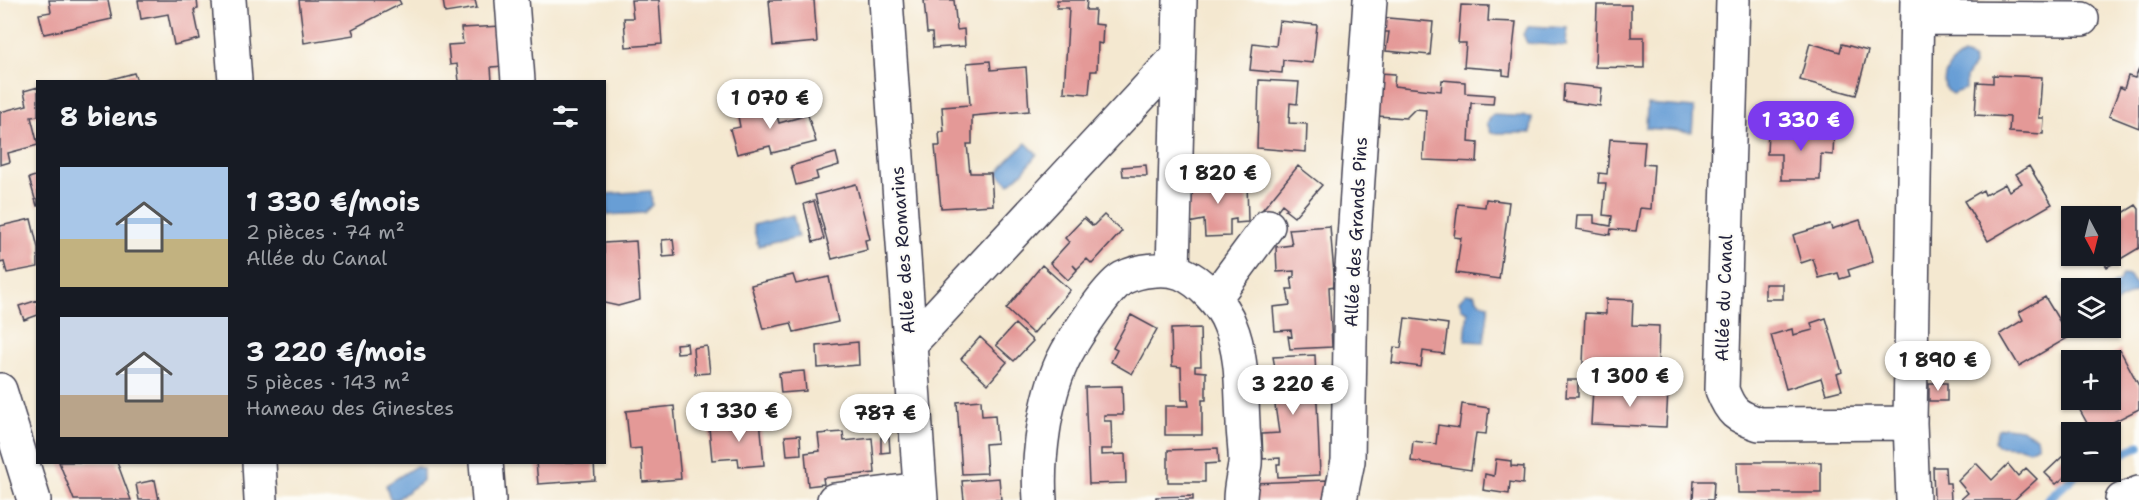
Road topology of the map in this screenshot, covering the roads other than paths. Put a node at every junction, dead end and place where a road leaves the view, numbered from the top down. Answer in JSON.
{"nodes":[{"id":1,"x":229,"y":0,"type":"edge"},
{"id":2,"x":512,"y":0,"type":"edge"},
{"id":3,"x":886,"y":0,"type":"edge"},
{"id":4,"x":1180,"y":0,"type":"edge"},
{"id":5,"x":1370,"y":0,"type":"edge"},
{"id":6,"x":1733,"y":0,"type":"edge"},
{"id":7,"x":1917,"y":9,"type":"edge"},
{"id":8,"x":2082,"y":19,"type":"dead end"},
{"id":9,"x":1177,"y":57,"type":"junction"},
{"id":10,"x":235,"y":80,"type":"edge"},
{"id":11,"x":518,"y":80,"type":"edge"},
{"id":12,"x":1268,"y":226,"type":"dead end"},
{"id":13,"x":1173,"y":270,"type":"junction"},
{"id":14,"x":1214,"y":299,"type":"junction"},
{"id":15,"x":910,"y":344,"type":"junction"},
{"id":16,"x":0,"y":390,"type":"edge"},
{"id":17,"x":1911,"y":423,"type":"junction"},
{"id":18,"x":259,"y":464,"type":"edge"},
{"id":19,"x":486,"y":464,"type":"edge"},
{"id":20,"x":2139,"y":493,"type":"edge"},
{"id":21,"x":921,"y":494,"type":"edge"},
{"id":22,"x":34,"y":500,"type":"edge"},
{"id":23,"x":261,"y":500,"type":"edge"},
{"id":24,"x":489,"y":500,"type":"edge"},
{"id":25,"x":834,"y":500,"type":"edge"},
{"id":26,"x":1040,"y":500,"type":"edge"},
{"id":27,"x":1240,"y":500,"type":"edge"},
{"id":28,"x":1340,"y":500,"type":"edge"},
{"id":29,"x":1914,"y":500,"type":"edge"},
{"id":30,"x":2122,"y":500,"type":"edge"}],
"edges":[{"from":1,"to":10,"type":"street"},
{"from":2,"to":11,"type":"street"},
{"from":3,"to":15,"type":"street","name":"Allée des Romarins"},
{"from":4,"to":9,"type":"street"},
{"from":5,"to":28,"type":"street","name":"Allée des Grands Pins"},
{"from":6,"to":17,"type":"street","name":"Allée du Canal"},
{"from":7,"to":8,"type":"street"},
{"from":7,"to":17,"type":"street"},
{"from":9,"to":13,"type":"street"},
{"from":9,"to":15,"type":"street"},
{"from":12,"to":14,"type":"street"},
{"from":13,"to":14,"type":"street"},
{"from":13,"to":26,"type":"street"},
{"from":14,"to":27,"type":"street"},
{"from":15,"to":21,"type":"street","name":"Allée des Romarins"},
{"from":16,"to":22,"type":"street"},
{"from":17,"to":29,"type":"street"},
{"from":18,"to":23,"type":"street"},
{"from":19,"to":24,"type":"street"},
{"from":20,"to":30,"type":"street"},
{"from":21,"to":25,"type":"street"}]}
